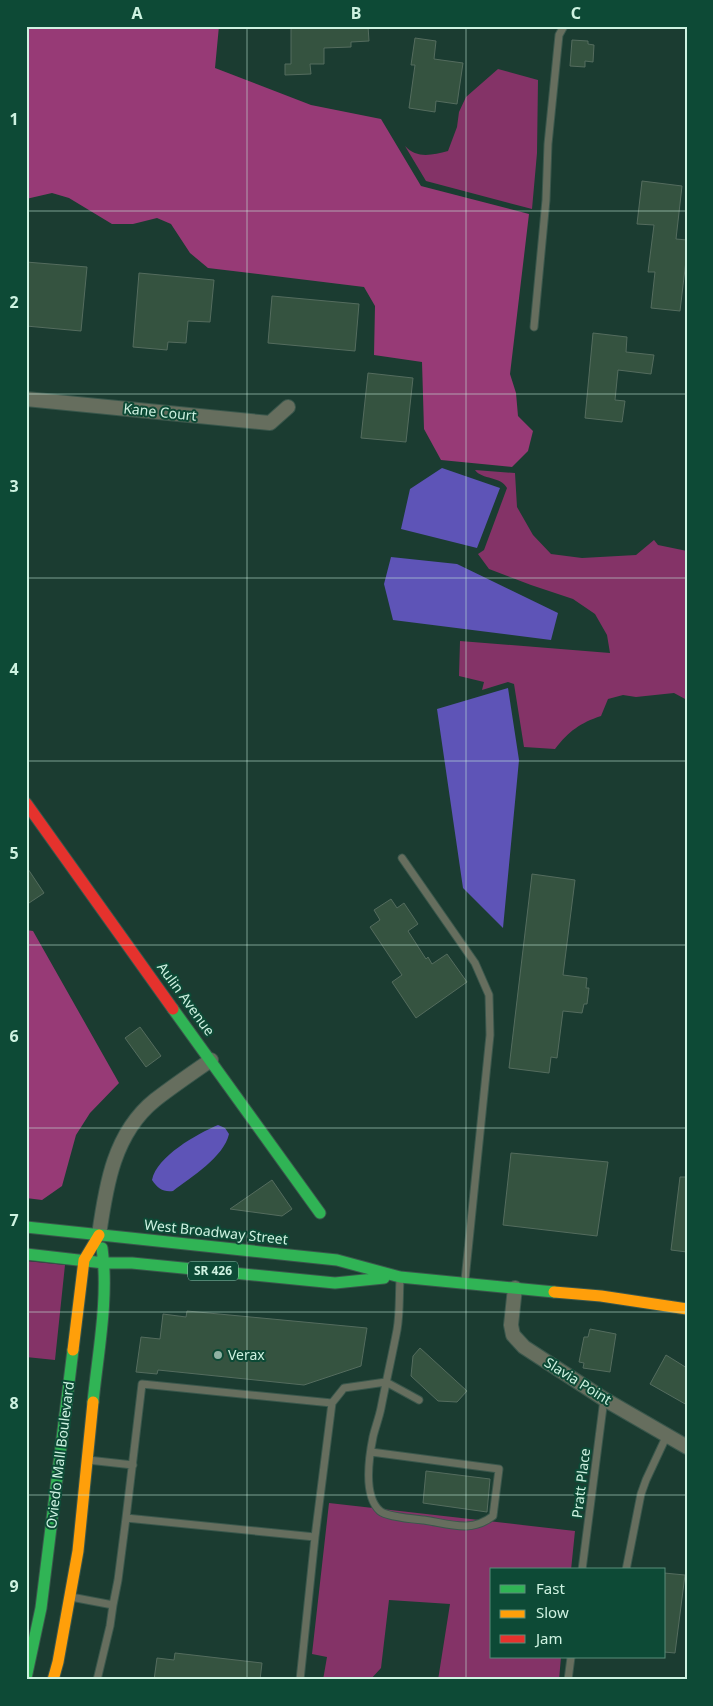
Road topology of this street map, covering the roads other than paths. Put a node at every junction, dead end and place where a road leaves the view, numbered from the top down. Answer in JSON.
{"nodes":[{"id":1,"x":564,"y":26,"type":"edge"},
{"id":2,"x":534,"y":327,"type":"dead end"},
{"id":3,"x":26,"y":398,"type":"edge"},
{"id":4,"x":288,"y":407,"type":"dead end"},
{"id":5,"x":26,"y":803,"type":"edge"},
{"id":6,"x":402,"y":858,"type":"dead end"},
{"id":7,"x":211,"y":1060,"type":"junction"},
{"id":8,"x":320,"y":1214,"type":"dead end"},
{"id":9,"x":26,"y":1228,"type":"edge"},
{"id":10,"x":99,"y":1234,"type":"junction"},
{"id":11,"x":26,"y":1254,"type":"edge"},
{"id":12,"x":84,"y":1260,"type":"junction"},
{"id":13,"x":104,"y":1263,"type":"junction"},
{"id":14,"x":400,"y":1277,"type":"junction"},
{"id":15,"x":465,"y":1283,"type":"junction"},
{"id":16,"x":515,"y":1288,"type":"junction"},
{"id":17,"x":687,"y":1309,"type":"edge"},
{"id":18,"x":386,"y":1382,"type":"junction"},
{"id":19,"x":604,"y":1399,"type":"junction"},
{"id":20,"x":420,"y":1400,"type":"dead end"},
{"id":21,"x":332,"y":1403,"type":"junction"},
{"id":22,"x":667,"y":1435,"type":"junction"},
{"id":23,"x":687,"y":1447,"type":"edge"},
{"id":24,"x":371,"y":1452,"type":"junction"},
{"id":25,"x":87,"y":1460,"type":"junction"},
{"id":26,"x":133,"y":1465,"type":"junction"},
{"id":27,"x":126,"y":1518,"type":"junction"},
{"id":28,"x":315,"y":1538,"type":"junction"},
{"id":29,"x":582,"y":1568,"type":"edge"},
{"id":30,"x":626,"y":1568,"type":"edge"},
{"id":31,"x":70,"y":1597,"type":"junction"},
{"id":32,"x":113,"y":1605,"type":"junction"},
{"id":33,"x":571,"y":1658,"type":"edge"},
{"id":34,"x":26,"y":1678,"type":"edge"},
{"id":35,"x":53,"y":1680,"type":"edge"},
{"id":36,"x":97,"y":1680,"type":"edge"},
{"id":37,"x":300,"y":1680,"type":"edge"},
{"id":38,"x":568,"y":1680,"type":"edge"}],
"edges":[{"from":1,"to":2,"type":"lane"},
{"from":3,"to":4,"type":"street","name":"Kane Court"},
{"from":5,"to":7,"type":"street","name":"Aulin Avenue"},
{"from":6,"to":15,"type":"lane"},
{"from":7,"to":8,"type":"street","name":"Aulin Avenue"},
{"from":7,"to":10,"type":"street","name":"Oviedo Mall Boulevard"},
{"from":9,"to":10,"type":"street","name":"West Broadway Street","number":"SR 426"},
{"from":10,"to":12,"type":"street","name":"Oviedo Mall Boulevard"},
{"from":10,"to":13,"type":"street","name":"Oviedo Mall Boulevard"},
{"from":10,"to":14,"type":"street","name":"West Broadway Street","number":"SR 426"},
{"from":11,"to":12,"type":"street","name":"West Broadway Street","number":"SR 426"},
{"from":12,"to":13,"type":"street","name":"West Broadway Street","number":"SR 426"},
{"from":12,"to":34,"type":"street","name":"Oviedo Mall Boulevard"},
{"from":13,"to":14,"type":"street","name":"West Broadway Street","number":"SR 426"},
{"from":13,"to":25,"type":"street","name":"Oviedo Mall Boulevard"},
{"from":14,"to":15,"type":"street","name":"West Broadway Street","number":"SR 426"},
{"from":14,"to":18,"type":"lane"},
{"from":15,"to":16,"type":"street","name":"West Broadway Street","number":"SR 426"},
{"from":16,"to":17,"type":"street","name":"West Broadway Street","number":"SR 426"},
{"from":16,"to":19,"type":"street","name":"Slavia Point"},
{"from":18,"to":20,"type":"lane"},
{"from":18,"to":21,"type":"lane"},
{"from":18,"to":24,"type":"lane"},
{"from":19,"to":22,"type":"street","name":"Slavia Point"},
{"from":19,"to":29,"type":"lane","name":"Pratt Place"},
{"from":21,"to":26,"type":"lane"},
{"from":21,"to":28,"type":"lane"},
{"from":22,"to":23,"type":"street","name":"Slavia Point"},
{"from":22,"to":30,"type":"lane"},
{"from":24,"to":24,"type":"lane"},
{"from":25,"to":26,"type":"lane"},
{"from":25,"to":31,"type":"street","name":"Oviedo Mall Boulevard"},
{"from":26,"to":27,"type":"lane"},
{"from":27,"to":28,"type":"lane"},
{"from":27,"to":32,"type":"lane"},
{"from":28,"to":37,"type":"lane"},
{"from":31,"to":32,"type":"lane"},
{"from":31,"to":35,"type":"street","name":"Oviedo Mall Boulevard"},
{"from":32,"to":36,"type":"lane"},
{"from":33,"to":38,"type":"lane"}]}
